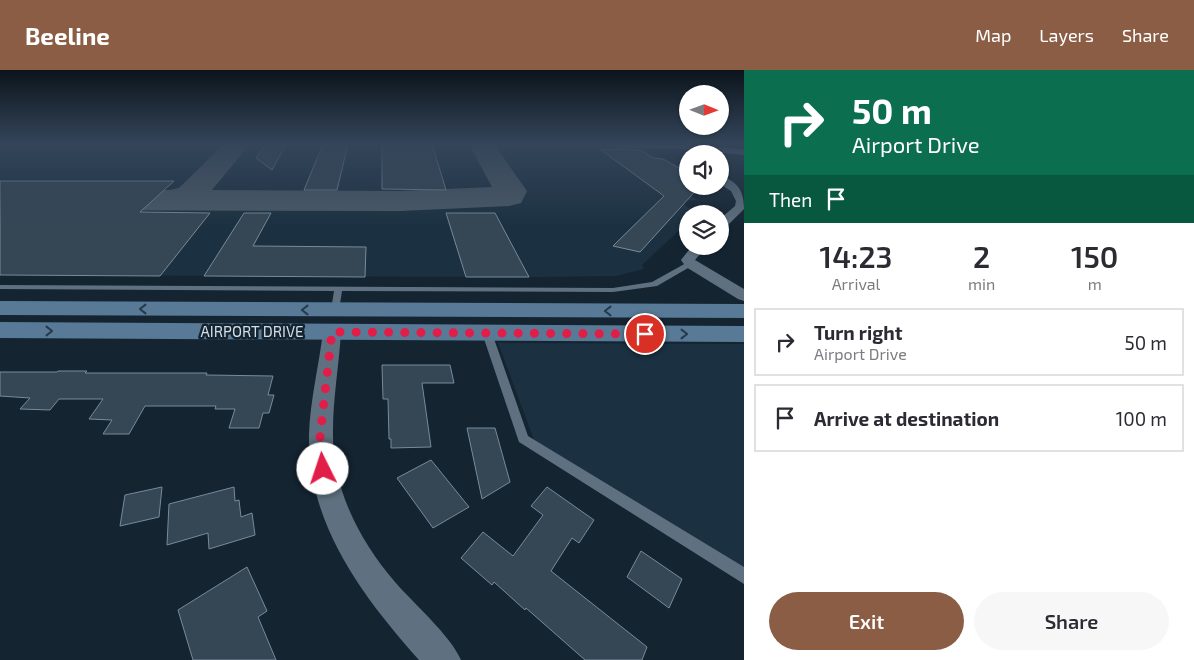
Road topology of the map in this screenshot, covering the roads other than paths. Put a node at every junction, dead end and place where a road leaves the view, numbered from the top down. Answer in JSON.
{"nodes":[{"id":1,"x":729,"y":185,"type":"edge"},
{"id":2,"x":729,"y":217,"type":"edge"},
{"id":3,"x":692,"y":255,"type":"edge"},
{"id":4,"x":691,"y":264,"type":"junction"},
{"id":5,"x":0,"y":287,"type":"edge"},
{"id":6,"x":744,"y":296,"type":"edge"},
{"id":7,"x":0,"y":308,"type":"edge"},
{"id":8,"x":335,"y":310,"type":"junction"},
{"id":9,"x":744,"y":311,"type":"edge"},
{"id":10,"x":0,"y":330,"type":"edge"},
{"id":11,"x":487,"y":333,"type":"junction"},
{"id":12,"x":744,"y":334,"type":"edge"},
{"id":13,"x":744,"y":576,"type":"edge"},
{"id":14,"x":443,"y":660,"type":"edge"}],
"edges":[{"from":1,"to":2,"type":"street"},
{"from":3,"to":4,"type":"street"},
{"from":4,"to":6,"type":"street"},
{"from":4,"to":8,"type":"lane"},
{"from":5,"to":8,"type":"lane"},
{"from":8,"to":7,"type":"main road","name":"AIRPORT DRIVE","one_way":true},
{"from":9,"to":8,"type":"main road","one_way":true},
{"from":10,"to":8,"type":"main road","name":"AIRPORT DRIVE","one_way":true},
{"from":8,"to":11,"type":"main road","name":"AIRPORT DRIVE"},
{"from":8,"to":14,"type":"street"},
{"from":11,"to":12,"type":"main road","name":"AIRPORT DRIVE","one_way":true},
{"from":11,"to":13,"type":"lane"}]}
